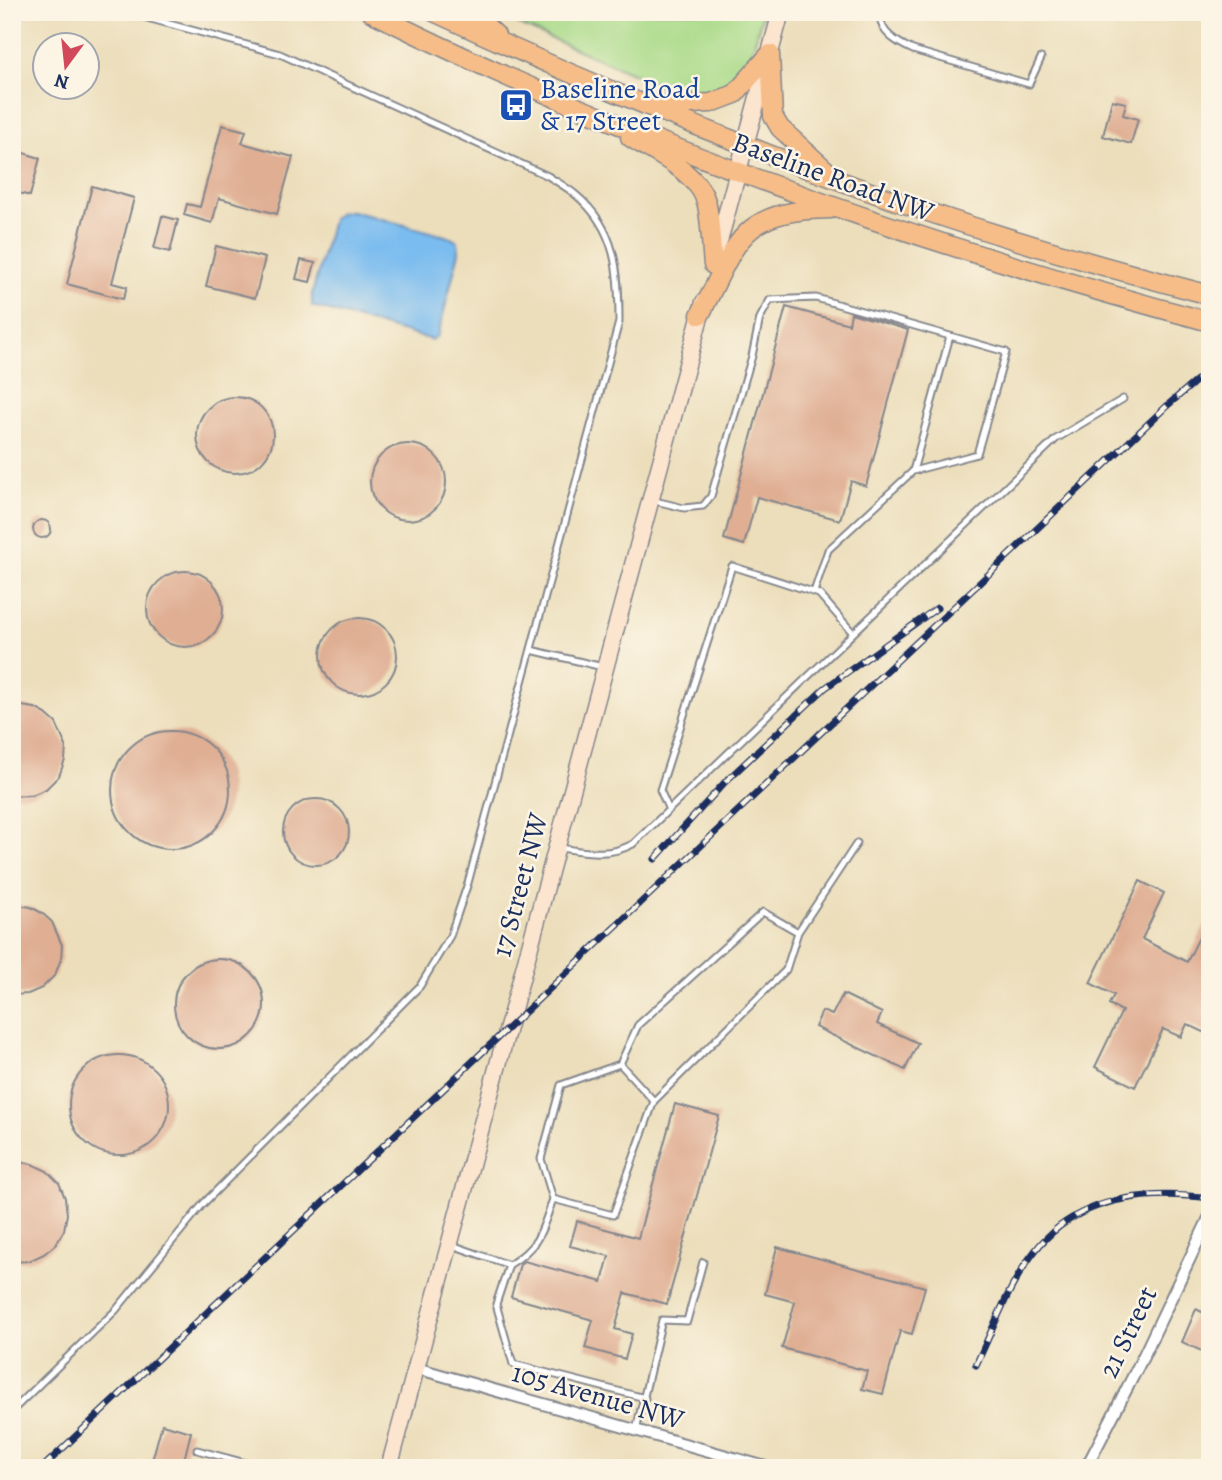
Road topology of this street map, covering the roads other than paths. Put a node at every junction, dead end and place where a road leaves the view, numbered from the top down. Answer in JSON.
{"nodes":[{"id":1,"x":125,"y":12,"type":"edge"},
{"id":2,"x":371,"y":12,"type":"edge"},
{"id":3,"x":434,"y":12,"type":"edge"},
{"id":4,"x":471,"y":12,"type":"edge"},
{"id":5,"x":781,"y":12,"type":"edge"},
{"id":6,"x":881,"y":12,"type":"edge"},
{"id":7,"x":509,"y":47,"type":"junction"},
{"id":8,"x":770,"y":54,"type":"junction"},
{"id":9,"x":1041,"y":58,"type":"dead end"},
{"id":10,"x":647,"y":106,"type":"junction"},
{"id":11,"x":597,"y":116,"type":"junction"},
{"id":12,"x":745,"y":145,"type":"junction"},
{"id":13,"x":738,"y":171,"type":"junction"},
{"id":14,"x":836,"y":180,"type":"junction"},
{"id":15,"x":841,"y":208,"type":"junction"},
{"id":16,"x":713,"y":265,"type":"junction"},
{"id":17,"x":1204,"y":293,"type":"edge"},
{"id":18,"x":700,"y":315,"type":"junction"},
{"id":19,"x":1210,"y":322,"type":"edge"},
{"id":20,"x":950,"y":336,"type":"junction"},
{"id":21,"x":1123,"y":399,"type":"dead end"},
{"id":22,"x":913,"y":471,"type":"junction"},
{"id":23,"x":650,"y":499,"type":"junction"},
{"id":24,"x":814,"y":592,"type":"junction"},
{"id":25,"x":853,"y":633,"type":"junction"},
{"id":26,"x":531,"y":650,"type":"junction"},
{"id":27,"x":605,"y":668,"type":"junction"},
{"id":28,"x":668,"y":810,"type":"junction"},
{"id":29,"x":857,"y":843,"type":"dead end"},
{"id":30,"x":557,"y":848,"type":"junction"},
{"id":31,"x":798,"y":932,"type":"junction"},
{"id":32,"x":620,"y":1065,"type":"junction"},
{"id":33,"x":654,"y":1101,"type":"junction"},
{"id":34,"x":553,"y":1199,"type":"junction"},
{"id":35,"x":1210,"y":1216,"type":"edge"},
{"id":36,"x":449,"y":1244,"type":"junction"},
{"id":37,"x":703,"y":1262,"type":"dead end"},
{"id":38,"x":509,"y":1265,"type":"junction"},
{"id":39,"x":416,"y":1368,"type":"junction"},
{"id":40,"x":645,"y":1398,"type":"junction"},
{"id":41,"x":12,"y":1411,"type":"edge"},
{"id":42,"x":636,"y":1430,"type":"junction"},
{"id":43,"x":197,"y":1450,"type":"dead end"},
{"id":44,"x":264,"y":1468,"type":"edge"},
{"id":45,"x":389,"y":1468,"type":"edge"},
{"id":46,"x":769,"y":1468,"type":"edge"},
{"id":47,"x":1086,"y":1468,"type":"edge"}],
"edges":[{"from":1,"to":26,"type":"lane"},
{"from":2,"to":11,"type":"main road","name":"Baseline Road NW"},
{"from":3,"to":7,"type":"main road","name":"Baseline Road NW"},
{"from":4,"to":7,"type":"main road"},
{"from":5,"to":8,"type":"main road"},
{"from":6,"to":9,"type":"lane"},
{"from":7,"to":10,"type":"main road","name":"Baseline Road NW"},
{"from":8,"to":10,"type":"main road"},
{"from":8,"to":12,"type":"main road"},
{"from":8,"to":14,"type":"main road"},
{"from":10,"to":12,"type":"main road","name":"Baseline Road NW"},
{"from":11,"to":13,"type":"main road","name":"Baseline Road NW"},
{"from":11,"to":16,"type":"main road"},
{"from":12,"to":13,"type":"main road"},
{"from":12,"to":14,"type":"main road","name":"Baseline Road NW"},
{"from":13,"to":15,"type":"main road","name":"Baseline Road NW"},
{"from":13,"to":16,"type":"main road"},
{"from":14,"to":17,"type":"main road","name":"Baseline Road NW"},
{"from":15,"to":18,"type":"main road"},
{"from":15,"to":19,"type":"main road","name":"Baseline Road NW"},
{"from":16,"to":18,"type":"main road","name":"17 Street NW"},
{"from":18,"to":23,"type":"main road","name":"17 Street NW"},
{"from":20,"to":22,"type":"lane"},
{"from":20,"to":22,"type":"lane"},
{"from":20,"to":23,"type":"lane"},
{"from":21,"to":25,"type":"lane"},
{"from":22,"to":24,"type":"lane"},
{"from":23,"to":27,"type":"main road","name":"17 Street NW"},
{"from":24,"to":25,"type":"lane"},
{"from":24,"to":28,"type":"lane"},
{"from":25,"to":28,"type":"lane"},
{"from":26,"to":27,"type":"lane"},
{"from":26,"to":41,"type":"lane"},
{"from":27,"to":30,"type":"main road","name":"17 Street NW"},
{"from":28,"to":30,"type":"lane"},
{"from":29,"to":31,"type":"lane"},
{"from":30,"to":36,"type":"main road","name":"17 Street NW"},
{"from":31,"to":32,"type":"lane"},
{"from":31,"to":33,"type":"lane"},
{"from":32,"to":33,"type":"lane"},
{"from":32,"to":34,"type":"lane"},
{"from":33,"to":34,"type":"lane"},
{"from":34,"to":38,"type":"lane"},
{"from":35,"to":47,"type":"street","name":"21 Street"},
{"from":36,"to":38,"type":"lane"},
{"from":36,"to":39,"type":"main road","name":"17 Street NW"},
{"from":37,"to":40,"type":"lane"},
{"from":38,"to":40,"type":"lane"},
{"from":39,"to":42,"type":"street","name":"105 Avenue NW"},
{"from":39,"to":45,"type":"main road","name":"17 Street NW"},
{"from":40,"to":42,"type":"lane"},
{"from":42,"to":46,"type":"street","name":"105 Avenue NW"},
{"from":43,"to":44,"type":"lane"}]}
